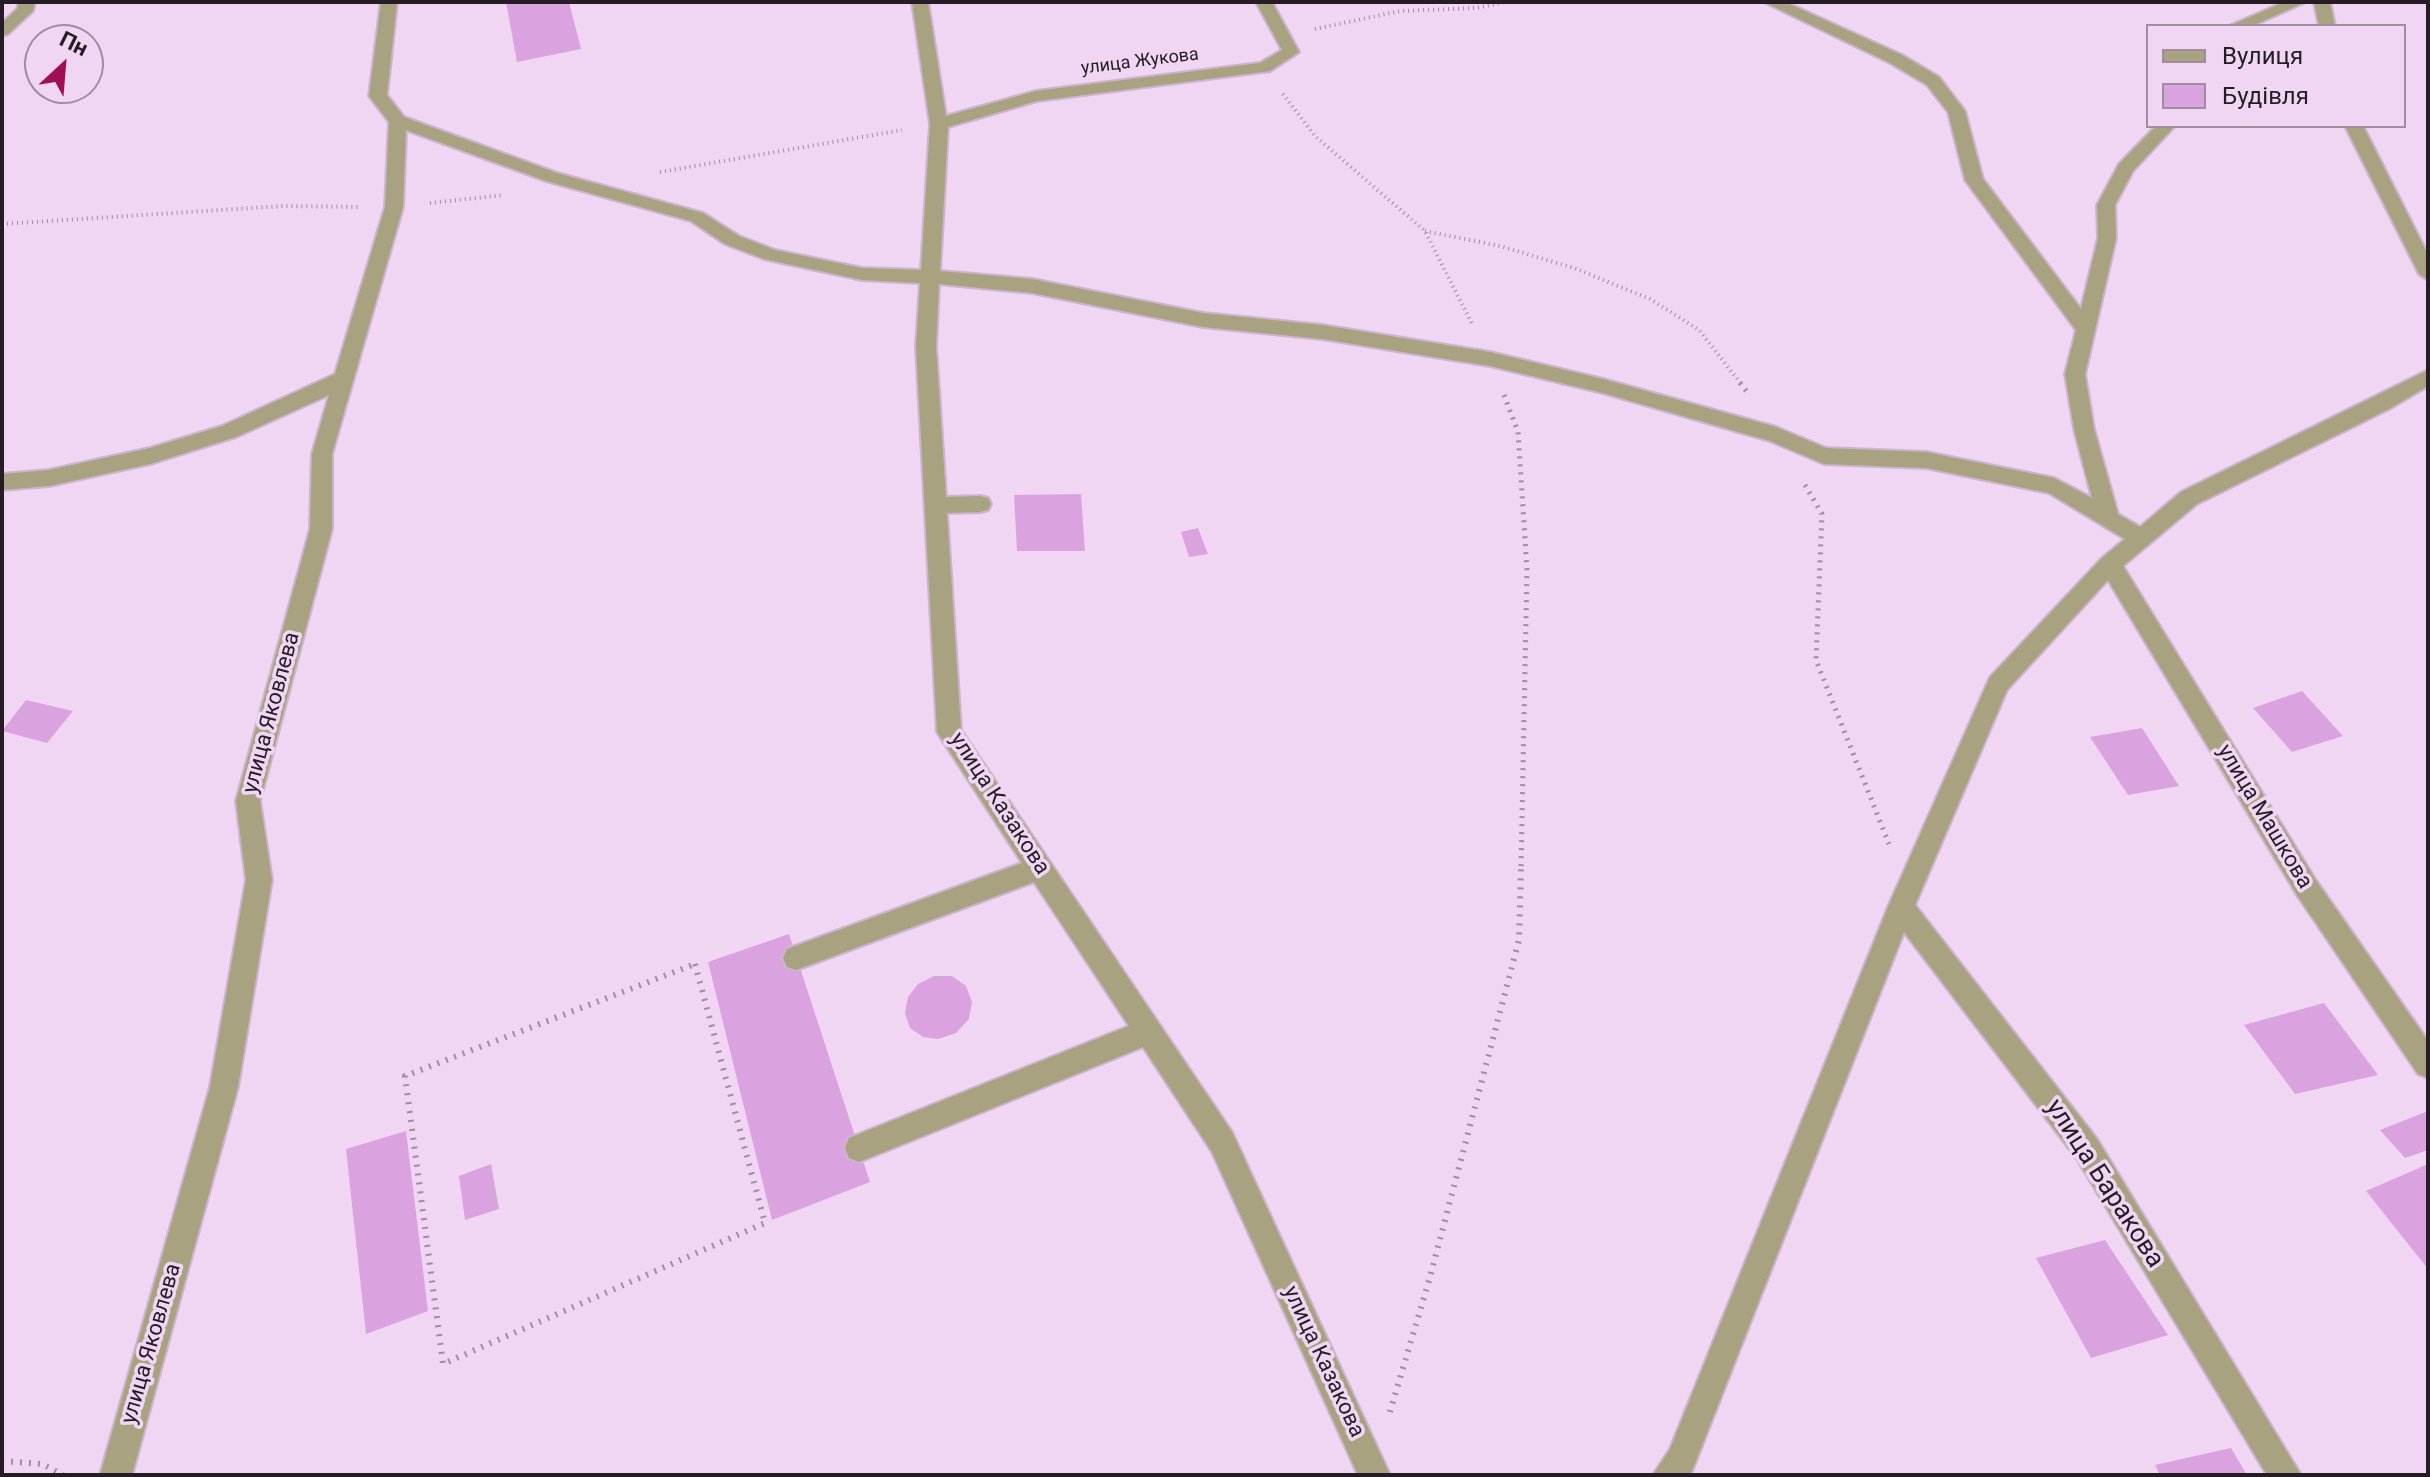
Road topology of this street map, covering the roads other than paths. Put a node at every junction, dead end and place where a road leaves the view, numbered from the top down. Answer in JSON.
{"nodes":[{"id":1,"x":27,"y":2,"type":"edge"},
{"id":2,"x":389,"y":2,"type":"edge"},
{"id":3,"x":920,"y":2,"type":"edge"},
{"id":4,"x":1264,"y":2,"type":"edge"},
{"id":5,"x":1772,"y":2,"type":"edge"},
{"id":6,"x":2298,"y":2,"type":"edge"},
{"id":7,"x":2322,"y":2,"type":"edge"},
{"id":8,"x":2242,"y":24,"type":"edge"},
{"id":9,"x":2327,"y":24,"type":"edge"},
{"id":10,"x":2,"y":31,"type":"edge"},
{"id":11,"x":398,"y":121,"type":"junction"},
{"id":12,"x":939,"y":124,"type":"junction"},
{"id":13,"x":2164,"y":128,"type":"edge"},
{"id":14,"x":2355,"y":128,"type":"edge"},
{"id":15,"x":2428,"y":274,"type":"edge"},
{"id":16,"x":930,"y":277,"type":"junction"},
{"id":17,"x":2086,"y":330,"type":"junction"},
{"id":18,"x":2428,"y":377,"type":"edge"},
{"id":19,"x":344,"y":378,"type":"junction"},
{"id":20,"x":2,"y":482,"type":"edge"},
{"id":21,"x":980,"y":504,"type":"dead end"},
{"id":22,"x":935,"y":505,"type":"junction"},
{"id":23,"x":2108,"y":518,"type":"junction"},
{"id":24,"x":2141,"y":538,"type":"junction"},
{"id":25,"x":2110,"y":564,"type":"junction"},
{"id":26,"x":1040,"y":868,"type":"junction"},
{"id":27,"x":1907,"y":895,"type":"junction"},
{"id":28,"x":796,"y":958,"type":"dead end"},
{"id":29,"x":1149,"y":1031,"type":"junction"},
{"id":30,"x":2428,"y":1064,"type":"edge"},
{"id":31,"x":859,"y":1148,"type":"dead end"},
{"id":32,"x":1374,"y":1473,"type":"edge"},
{"id":33,"x":116,"y":1475,"type":"edge"},
{"id":34,"x":1669,"y":1475,"type":"edge"},
{"id":35,"x":2285,"y":1475,"type":"edge"}],
"edges":[{"from":1,"to":10,"type":"street"},
{"from":2,"to":11,"type":"street"},
{"from":3,"to":12,"type":"street","name":"улица Казакова"},
{"from":4,"to":12,"type":"street","name":"улица Жукова"},
{"from":5,"to":17,"type":"street"},
{"from":6,"to":8,"type":"street"},
{"from":7,"to":9,"type":"street"},
{"from":11,"to":16,"type":"street"},
{"from":11,"to":19,"type":"street","name":"улица Яковлева"},
{"from":12,"to":16,"type":"street","name":"улица Казакова"},
{"from":13,"to":17,"type":"street"},
{"from":14,"to":15,"type":"street"},
{"from":16,"to":22,"type":"street","name":"улица Казакова"},
{"from":16,"to":23,"type":"street"},
{"from":17,"to":23,"type":"street"},
{"from":18,"to":24,"type":"street"},
{"from":19,"to":20,"type":"street"},
{"from":19,"to":33,"type":"street","name":"улица Яковлева"},
{"from":21,"to":22,"type":"street"},
{"from":22,"to":26,"type":"street","name":"улица Казакова"},
{"from":23,"to":24,"type":"street"},
{"from":24,"to":25,"type":"street"},
{"from":25,"to":27,"type":"street"},
{"from":25,"to":30,"type":"street","name":"улица Машкова"},
{"from":26,"to":28,"type":"street"},
{"from":26,"to":29,"type":"street","name":"улица Казакова"},
{"from":27,"to":34,"type":"street"},
{"from":27,"to":35,"type":"street","name":"улица Баракова"},
{"from":29,"to":31,"type":"street"},
{"from":29,"to":32,"type":"street","name":"улица Казакова"}]}
